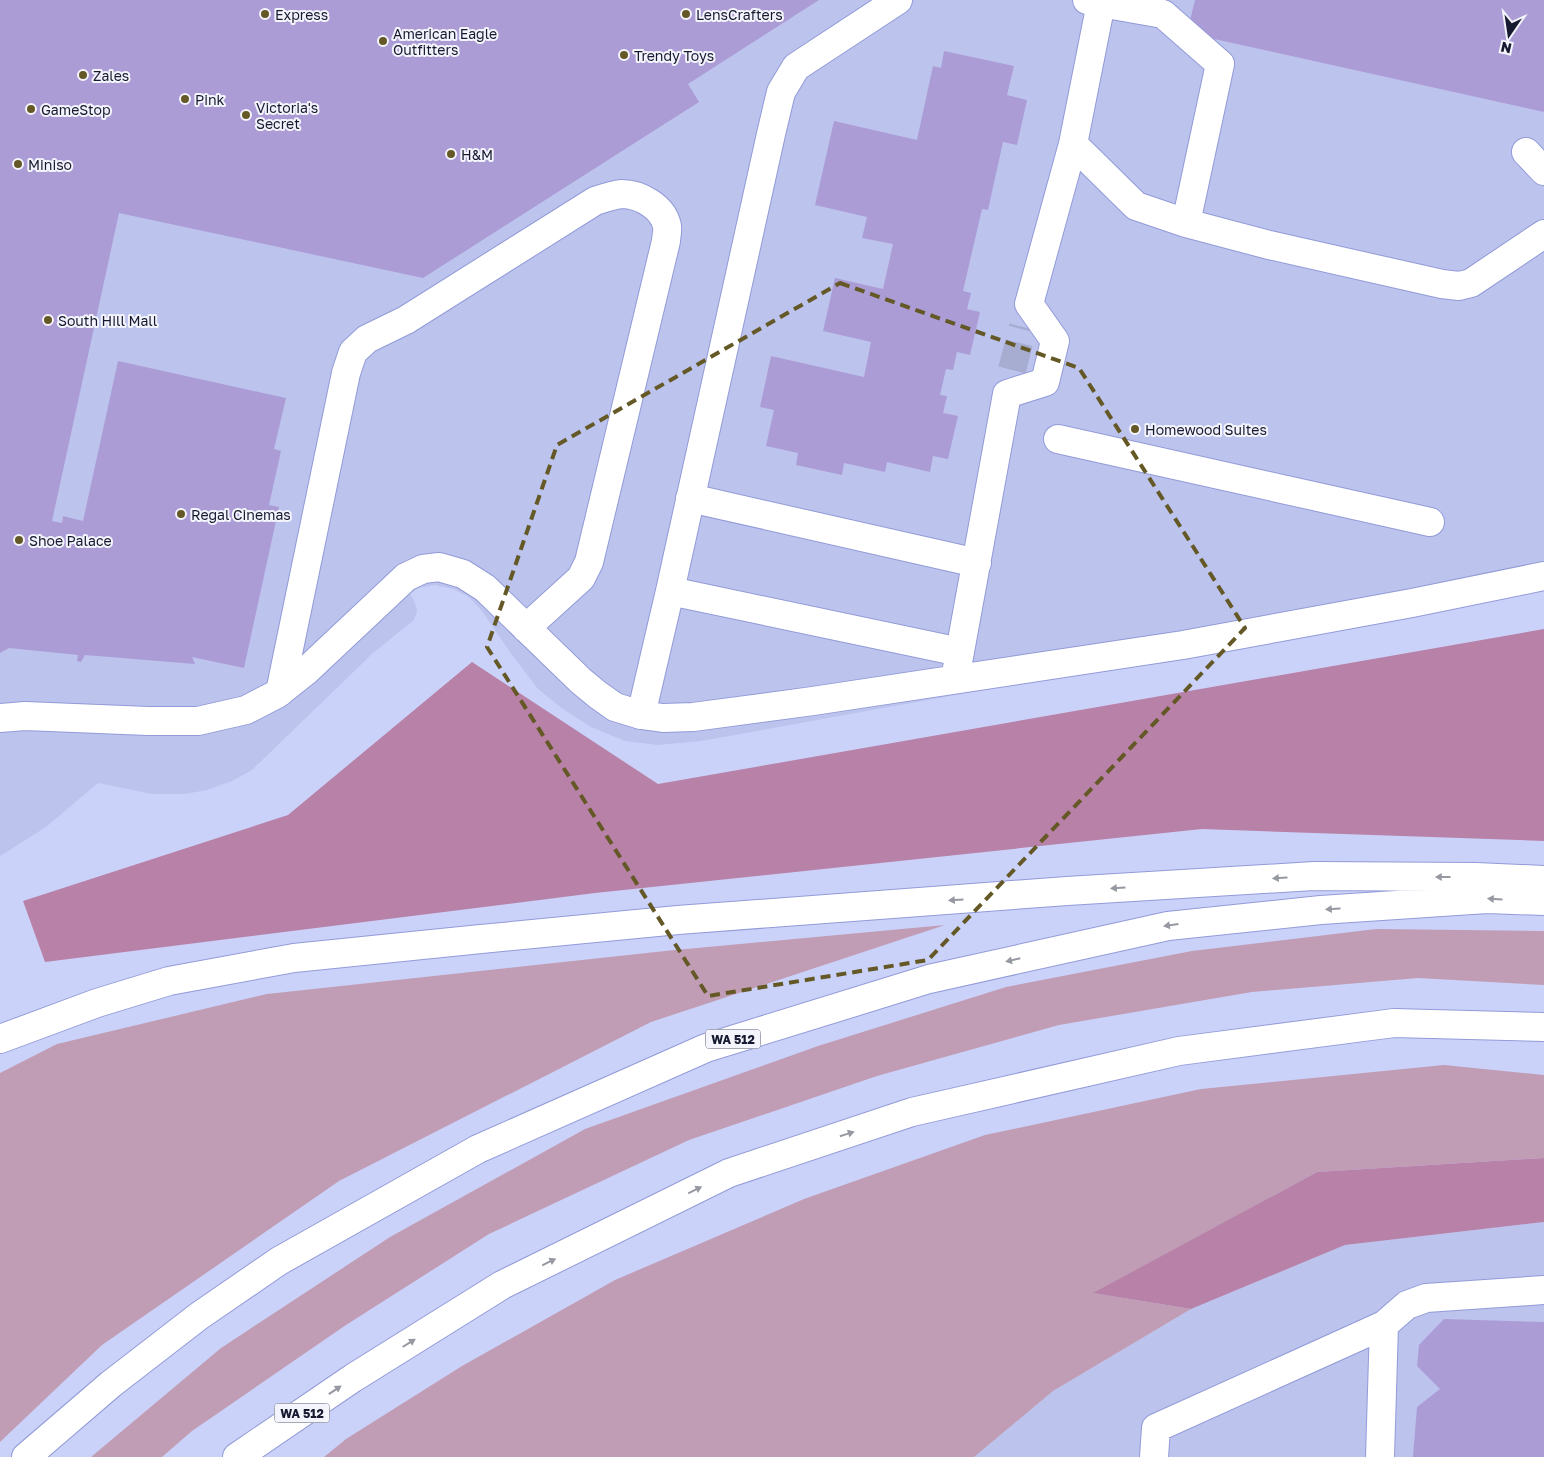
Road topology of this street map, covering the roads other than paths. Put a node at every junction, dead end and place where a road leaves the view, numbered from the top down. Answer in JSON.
{"nodes":[{"id":1,"x":898,"y":0,"type":"edge"},
{"id":2,"x":1094,"y":1,"type":"edge"},
{"id":3,"x":1073,"y":144,"type":"junction"},
{"id":4,"x":1186,"y":224,"type":"junction"},
{"id":5,"x":1544,"y":234,"type":"edge"},
{"id":6,"x":1058,"y":439,"type":"dead end"},
{"id":7,"x":690,"y":498,"type":"junction"},
{"id":8,"x":1430,"y":522,"type":"dead end"},
{"id":9,"x":977,"y":563,"type":"junction"},
{"id":10,"x":1544,"y":576,"type":"edge"},
{"id":11,"x":670,"y":591,"type":"junction"},
{"id":12,"x":526,"y":628,"type":"junction"},
{"id":13,"x":960,"y":652,"type":"junction"},
{"id":14,"x":955,"y":679,"type":"junction"},
{"id":15,"x":280,"y":692,"type":"junction"},
{"id":16,"x":640,"y":715,"type":"junction"},
{"id":17,"x":0,"y":718,"type":"edge"},
{"id":18,"x":1544,"y":880,"type":"edge"},
{"id":19,"x":1544,"y":902,"type":"edge"},
{"id":20,"x":1544,"y":1026,"type":"edge"},
{"id":21,"x":0,"y":1039,"type":"edge"},
{"id":22,"x":1544,"y":1290,"type":"edge"},
{"id":23,"x":1384,"y":1325,"type":"junction"},
{"id":24,"x":26,"y":1457,"type":"edge"},
{"id":25,"x":236,"y":1457,"type":"edge"},
{"id":26,"x":1154,"y":1457,"type":"edge"},
{"id":27,"x":1380,"y":1457,"type":"edge"}],
"edges":[{"from":1,"to":7,"type":"main road"},
{"from":2,"to":3,"type":"main road"},
{"from":2,"to":4,"type":"main road"},
{"from":3,"to":4,"type":"main road"},
{"from":3,"to":9,"type":"main road"},
{"from":4,"to":5,"type":"main road"},
{"from":6,"to":8,"type":"main road"},
{"from":7,"to":9,"type":"main road"},
{"from":7,"to":11,"type":"main road"},
{"from":9,"to":13,"type":"main road"},
{"from":10,"to":14,"type":"main road"},
{"from":11,"to":13,"type":"main road"},
{"from":11,"to":16,"type":"main road"},
{"from":12,"to":15,"type":"main road"},
{"from":12,"to":15,"type":"main road"},
{"from":12,"to":16,"type":"main road"},
{"from":13,"to":14,"type":"main road"},
{"from":14,"to":16,"type":"main road"},
{"from":15,"to":17,"type":"main road"},
{"from":18,"to":21,"type":"main road","one_way":true},
{"from":19,"to":24,"type":"main road","number":"WA 512","one_way":true},
{"from":25,"to":20,"type":"main road","number":"WA 512","one_way":true},
{"from":22,"to":23,"type":"main road"},
{"from":23,"to":26,"type":"main road"},
{"from":23,"to":27,"type":"main road"}]}
